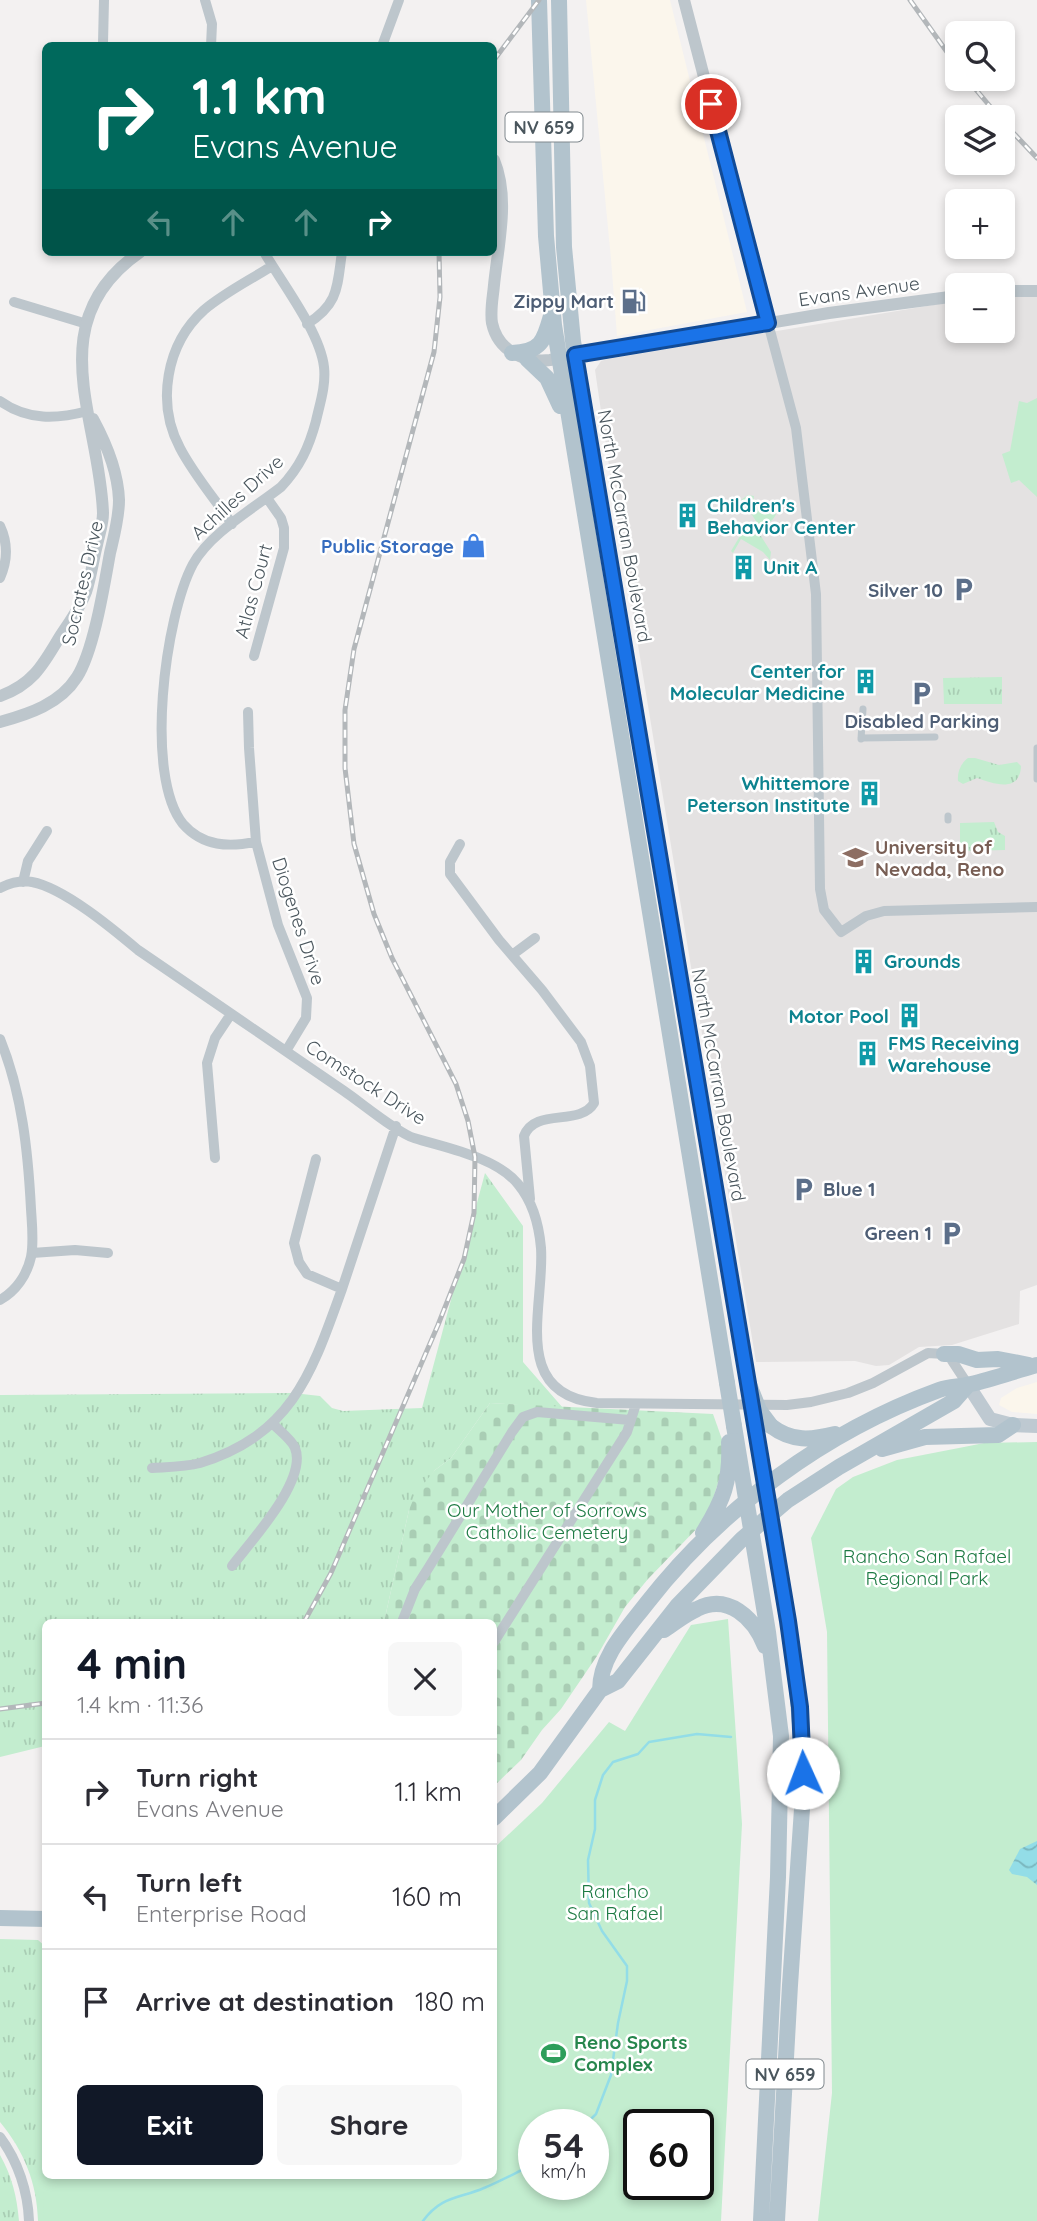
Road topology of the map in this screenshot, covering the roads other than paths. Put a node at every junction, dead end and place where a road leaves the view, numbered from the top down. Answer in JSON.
{"nodes":[{"id":1,"x":104,"y":0,"type":"edge"},
{"id":2,"x":205,"y":0,"type":"edge"},
{"id":3,"x":399,"y":0,"type":"edge"},
{"id":4,"x":539,"y":0,"type":"edge"},
{"id":5,"x":559,"y":0,"type":"edge"},
{"id":6,"x":684,"y":0,"type":"edge"},
{"id":7,"x":103,"y":42,"type":"edge"},
{"id":8,"x":211,"y":42,"type":"edge"},
{"id":9,"x":383,"y":42,"type":"edge"},
{"id":10,"x":497,"y":171,"type":"edge"},
{"id":11,"x":497,"y":250,"type":"edge"},
{"id":12,"x":135,"y":256,"type":"edge"},
{"id":13,"x":266,"y":256,"type":"edge"},
{"id":14,"x":341,"y":256,"type":"edge"},
{"id":15,"x":496,"y":256,"type":"edge"},
{"id":16,"x":272,"y":266,"type":"junction"},
{"id":17,"x":1015,"y":291,"type":"edge"},
{"id":18,"x":1037,"y":291,"type":"edge"},
{"id":19,"x":945,"y":298,"type":"edge"},
{"id":20,"x":14,"y":302,"type":"dead end"},
{"id":21,"x":553,"y":310,"type":"junction"},
{"id":22,"x":768,"y":323,"type":"junction"},
{"id":23,"x":87,"y":324,"type":"junction"},
{"id":24,"x":307,"y":324,"type":"junction"},
{"id":25,"x":519,"y":356,"type":"junction"},
{"id":26,"x":567,"y":357,"type":"junction"},
{"id":27,"x":0,"y":401,"type":"edge"},
{"id":28,"x":88,"y":411,"type":"junction"},
{"id":29,"x":572,"y":441,"type":"junction"},
{"id":30,"x":267,"y":498,"type":"junction"},
{"id":31,"x":232,"y":524,"type":"junction"},
{"id":32,"x":0,"y":526,"type":"edge"},
{"id":33,"x":0,"y":578,"type":"edge"},
{"id":34,"x":254,"y":656,"type":"dead end"},
{"id":35,"x":0,"y":696,"type":"edge"},
{"id":36,"x":863,"y":709,"type":"dead end"},
{"id":37,"x":248,"y":712,"type":"dead end"},
{"id":38,"x":0,"y":722,"type":"edge"},
{"id":39,"x":936,"y":737,"type":"dead end"},
{"id":40,"x":1037,"y":748,"type":"edge"},
{"id":41,"x":1037,"y":779,"type":"edge"},
{"id":42,"x":47,"y":831,"type":"dead end"},
{"id":43,"x":257,"y":842,"type":"junction"},
{"id":44,"x":460,"y":844,"type":"dead end"},
{"id":45,"x":23,"y":882,"type":"junction"},
{"id":46,"x":0,"y":888,"type":"edge"},
{"id":47,"x":1037,"y":907,"type":"edge"},
{"id":48,"x":535,"y":939,"type":"dead end"},
{"id":49,"x":512,"y":955,"type":"junction"},
{"id":50,"x":231,"y":1014,"type":"junction"},
{"id":51,"x":0,"y":1039,"type":"edge"},
{"id":52,"x":286,"y":1051,"type":"junction"},
{"id":53,"x":396,"y":1126,"type":"junction"},
{"id":54,"x":215,"y":1158,"type":"dead end"},
{"id":55,"x":316,"y":1159,"type":"dead end"},
{"id":56,"x":531,"y":1203,"type":"junction"},
{"id":57,"x":32,"y":1253,"type":"junction"},
{"id":58,"x":108,"y":1253,"type":"dead end"},
{"id":59,"x":342,"y":1289,"type":"junction"},
{"id":60,"x":0,"y":1300,"type":"edge"},
{"id":61,"x":944,"y":1354,"type":"junction"},
{"id":62,"x":1036,"y":1366,"type":"edge"},
{"id":63,"x":968,"y":1385,"type":"junction"},
{"id":64,"x":636,"y":1404,"type":"junction"},
{"id":65,"x":630,"y":1420,"type":"junction"},
{"id":66,"x":273,"y":1424,"type":"junction"},
{"id":67,"x":731,"y":1426,"type":"junction"},
{"id":68,"x":763,"y":1426,"type":"junction"},
{"id":69,"x":1013,"y":1426,"type":"junction"},
{"id":70,"x":1037,"y":1426,"type":"edge"},
{"id":71,"x":851,"y":1430,"type":"junction"},
{"id":72,"x":859,"y":1455,"type":"junction"},
{"id":73,"x":152,"y":1468,"type":"dead end"},
{"id":74,"x":765,"y":1487,"type":"junction"},
{"id":75,"x":748,"y":1502,"type":"junction"},
{"id":76,"x":770,"y":1515,"type":"junction"},
{"id":77,"x":752,"y":1530,"type":"junction"},
{"id":78,"x":688,"y":1557,"type":"junction"},
{"id":79,"x":232,"y":1566,"type":"dead end"},
{"id":80,"x":403,"y":1619,"type":"edge"},
{"id":81,"x":497,"y":1637,"type":"edge"},
{"id":82,"x":650,"y":1639,"type":"junction"},
{"id":83,"x":776,"y":1687,"type":"junction"},
{"id":84,"x":600,"y":1690,"type":"junction"},
{"id":85,"x":497,"y":1814,"type":"edge"},
{"id":86,"x":0,"y":1918,"type":"edge"},
{"id":87,"x":42,"y":1919,"type":"edge"},
{"id":88,"x":0,"y":2137,"type":"edge"},
{"id":89,"x":29,"y":2221,"type":"edge"},
{"id":90,"x":761,"y":2221,"type":"edge"},
{"id":91,"x":777,"y":2221,"type":"edge"}],
"edges":[{"from":1,"to":7,"type":"street"},
{"from":2,"to":8,"type":"street"},
{"from":3,"to":9,"type":"street"},
{"from":4,"to":21,"type":"main road","name":"North McCarran Boulevard","number":"NV 659"},
{"from":5,"to":26,"type":"main road","name":"North McCarran Boulevard","number":"NV 659"},
{"from":6,"to":22,"type":"street"},
{"from":10,"to":11,"type":"street"},
{"from":12,"to":23,"type":"street","name":"Socrates Drive"},
{"from":13,"to":16,"type":"street","name":"Achilles Drive"},
{"from":14,"to":24,"type":"street"},
{"from":15,"to":25,"type":"street"},
{"from":16,"to":24,"type":"street","name":"Achilles Drive"},
{"from":16,"to":31,"type":"street"},
{"from":17,"to":18,"type":"street"},
{"from":19,"to":22,"type":"street","name":"Evans Avenue"},
{"from":20,"to":23,"type":"street"},
{"from":21,"to":25,"type":"main road"},
{"from":21,"to":26,"type":"main road","name":"North McCarran Boulevard","number":"NV 659"},
{"from":22,"to":26,"type":"street","name":"Evans Avenue"},
{"from":22,"to":47,"type":"street"},
{"from":23,"to":28,"type":"street","name":"Socrates Drive"},
{"from":24,"to":30,"type":"street","name":"Achilles Drive"},
{"from":25,"to":26,"type":"street"},
{"from":25,"to":29,"type":"main road"},
{"from":26,"to":29,"type":"main road","name":"North McCarran Boulevard","number":"NV 659"},
{"from":26,"to":68,"type":"main road","name":"North McCarran Boulevard","number":"NV 659","bridge":true},
{"from":27,"to":28,"type":"street"},
{"from":28,"to":35,"type":"street","name":"Socrates Drive"},
{"from":28,"to":38,"type":"street","name":"Socrates Drive"},
{"from":29,"to":67,"type":"main road","name":"North McCarran Boulevard","number":"NV 659","bridge":true},
{"from":30,"to":31,"type":"street","name":"Achilles Drive"},
{"from":30,"to":34,"type":"street","name":"Atlas Court"},
{"from":31,"to":43,"type":"street","name":"Achilles Drive"},
{"from":32,"to":33,"type":"street"},
{"from":36,"to":39,"type":"street"},
{"from":37,"to":43,"type":"street","name":"Diogenes Drive"},
{"from":40,"to":41,"type":"street"},
{"from":42,"to":45,"type":"street"},
{"from":43,"to":52,"type":"street","name":"Diogenes Drive"},
{"from":44,"to":49,"type":"street"},
{"from":45,"to":46,"type":"street"},
{"from":45,"to":50,"type":"street","name":"Comstock Drive"},
{"from":48,"to":49,"type":"street"},
{"from":49,"to":56,"type":"street"},
{"from":50,"to":52,"type":"street","name":"Comstock Drive"},
{"from":50,"to":54,"type":"street"},
{"from":51,"to":57,"type":"street"},
{"from":52,"to":53,"type":"street","name":"Comstock Drive"},
{"from":53,"to":56,"type":"street","name":"Comstock Drive"},
{"from":53,"to":59,"type":"street"},
{"from":55,"to":59,"type":"street"},
{"from":56,"to":64,"type":"street","name":"Comstock Drive"},
{"from":57,"to":58,"type":"street"},
{"from":57,"to":60,"type":"street"},
{"from":59,"to":66,"type":"street"},
{"from":61,"to":62,"type":"main road"},
{"from":61,"to":63,"type":"street"},
{"from":61,"to":64,"type":"street","name":"Comstock Drive"},
{"from":62,"to":63,"type":"main road"},
{"from":63,"to":69,"type":"main road"},
{"from":63,"to":71,"type":"main road"},
{"from":63,"to":72,"type":"main road"},
{"from":64,"to":65,"type":"street"},
{"from":65,"to":80,"type":"street"},
{"from":65,"to":81,"type":"street"},
{"from":66,"to":73,"type":"street"},
{"from":66,"to":79,"type":"street"},
{"from":67,"to":75,"type":"main road","name":"North McCarran Boulevard","number":"NV 659"},
{"from":67,"to":78,"type":"main road"},
{"from":68,"to":71,"type":"main road"},
{"from":68,"to":74,"type":"main road","name":"North McCarran Boulevard","number":"NV 659"},
{"from":69,"to":70,"type":"main road"},
{"from":69,"to":72,"type":"main road"},
{"from":71,"to":74,"type":"main road"},
{"from":72,"to":76,"type":"main road"},
{"from":74,"to":75,"type":"main road"},
{"from":74,"to":76,"type":"main road","name":"North McCarran Boulevard","number":"NV 659"},
{"from":75,"to":77,"type":"main road","name":"North McCarran Boulevard","number":"NV 659"},
{"from":75,"to":78,"type":"main road"},
{"from":76,"to":77,"type":"main road"},
{"from":76,"to":91,"type":"main road","name":"North McCarran Boulevard","number":"NV 659"},
{"from":77,"to":82,"type":"main road"},
{"from":77,"to":83,"type":"main road","name":"North McCarran Boulevard","number":"NV 659"},
{"from":78,"to":84,"type":"main road"},
{"from":82,"to":83,"type":"main road"},
{"from":82,"to":84,"type":"main road"},
{"from":83,"to":90,"type":"main road","name":"North McCarran Boulevard","number":"NV 659"},
{"from":84,"to":85,"type":"main road"},
{"from":86,"to":87,"type":"main road"},
{"from":88,"to":89,"type":"street"}]}
